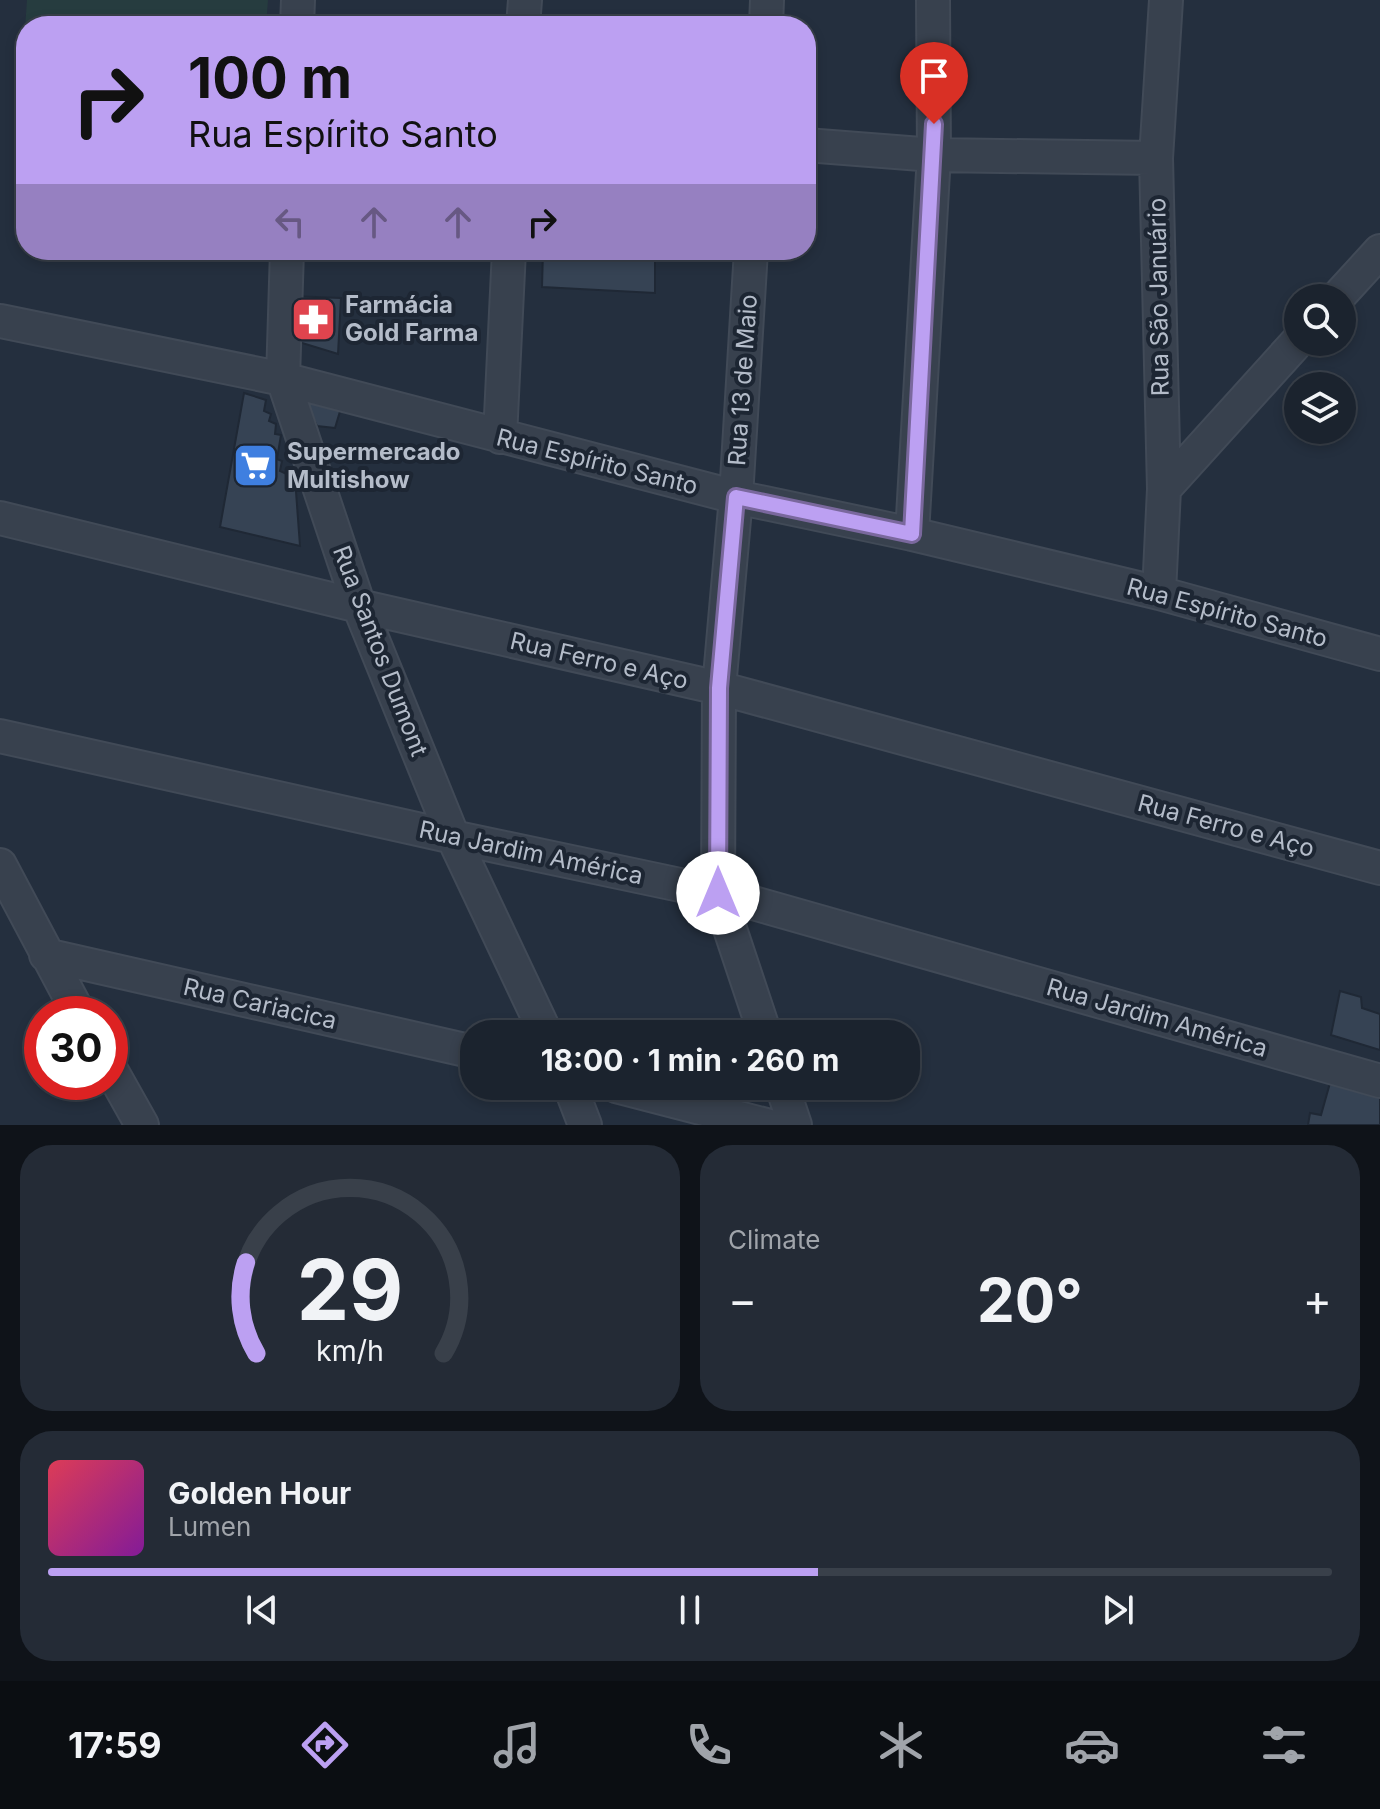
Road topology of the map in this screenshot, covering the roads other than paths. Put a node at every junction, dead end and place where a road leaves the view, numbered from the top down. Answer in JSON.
{"nodes":[{"id":1,"x":933,"y":0,"type":"edge"},
{"id":2,"x":1166,"y":0,"type":"edge"},
{"id":3,"x":816,"y":146,"type":"edge"},
{"id":4,"x":934,"y":155,"type":"junction"},
{"id":5,"x":1156,"y":158,"type":"junction"},
{"id":6,"x":1380,"y":251,"type":"edge"},
{"id":7,"x":287,"y":260,"type":"edge"},
{"id":8,"x":509,"y":260,"type":"edge"},
{"id":9,"x":750,"y":260,"type":"edge"},
{"id":10,"x":1350,"y":284,"type":"edge"},
{"id":11,"x":0,"y":321,"type":"edge"},
{"id":12,"x":1284,"y":356,"type":"edge"},
{"id":13,"x":283,"y":379,"type":"junction"},
{"id":14,"x":500,"y":437,"type":"junction"},
{"id":15,"x":1164,"y":489,"type":"junction"},
{"id":16,"x":736,"y":497,"type":"junction"},
{"id":17,"x":0,"y":518,"type":"edge"},
{"id":18,"x":912,"y":534,"type":"junction"},
{"id":19,"x":1159,"y":593,"type":"junction"},
{"id":20,"x":359,"y":606,"type":"junction"},
{"id":21,"x":1380,"y":654,"type":"edge"},
{"id":22,"x":719,"y":688,"type":"junction"},
{"id":23,"x":0,"y":736,"type":"edge"},
{"id":24,"x":453,"y":837,"type":"junction"},
{"id":25,"x":1380,"y":868,"type":"edge"},
{"id":26,"x":4,"y":884,"type":"edge"},
{"id":27,"x":718,"y":893,"type":"junction"},
{"id":28,"x":46,"y":955,"type":"junction"},
{"id":29,"x":69,"y":996,"type":"edge"},
{"id":30,"x":539,"y":1020,"type":"edge"},
{"id":31,"x":760,"y":1020,"type":"edge"},
{"id":32,"x":460,"y":1049,"type":"edge"},
{"id":33,"x":1380,"y":1081,"type":"edge"},
{"id":34,"x":128,"y":1100,"type":"edge"},
{"id":35,"x":575,"y":1100,"type":"edge"},
{"id":36,"x":670,"y":1100,"type":"edge"},
{"id":37,"x":787,"y":1100,"type":"edge"},
{"id":38,"x":142,"y":1125,"type":"edge"},
{"id":39,"x":585,"y":1125,"type":"edge"},
{"id":40,"x":766,"y":1125,"type":"edge"},
{"id":41,"x":795,"y":1125,"type":"edge"}],
"edges":[{"from":1,"to":4,"type":"street"},
{"from":2,"to":5,"type":"street","name":"Rua São Januário"},
{"from":3,"to":4,"type":"street"},
{"from":4,"to":5,"type":"street"},
{"from":4,"to":18,"type":"street"},
{"from":5,"to":15,"type":"street","name":"Rua São Januário"},
{"from":6,"to":10,"type":"street"},
{"from":7,"to":13,"type":"street","name":"Rua Santos Dumont"},
{"from":8,"to":14,"type":"street"},
{"from":9,"to":16,"type":"street","name":"Rua 13 de Maio"},
{"from":11,"to":13,"type":"street","name":"Rua Espírito Santo"},
{"from":12,"to":15,"type":"street"},
{"from":13,"to":14,"type":"street","name":"Rua Espírito Santo"},
{"from":13,"to":20,"type":"street","name":"Rua Santos Dumont"},
{"from":14,"to":16,"type":"street","name":"Rua Espírito Santo"},
{"from":15,"to":19,"type":"street","name":"Rua São Januário"},
{"from":16,"to":18,"type":"street","name":"Rua Espírito Santo"},
{"from":16,"to":22,"type":"street","name":"Rua 13 de Maio"},
{"from":17,"to":20,"type":"street","name":"Rua Ferro e Aço"},
{"from":18,"to":19,"type":"street","name":"Rua Espírito Santo"},
{"from":19,"to":21,"type":"street","name":"Rua Espírito Santo"},
{"from":20,"to":22,"type":"street","name":"Rua Ferro e Aço"},
{"from":20,"to":24,"type":"street","name":"Rua Santos Dumont"},
{"from":22,"to":25,"type":"street","name":"Rua Ferro e Aço"},
{"from":22,"to":27,"type":"street","name":"Rua 13 de Maio"},
{"from":23,"to":24,"type":"street","name":"Rua Jardim América"},
{"from":24,"to":27,"type":"street","name":"Rua Jardim América"},
{"from":24,"to":30,"type":"street","name":"Rua Santos Dumont"},
{"from":26,"to":28,"type":"street"},
{"from":27,"to":31,"type":"street","name":"Rua 13 de Maio"},
{"from":27,"to":33,"type":"street","name":"Rua Jardim América"},
{"from":28,"to":29,"type":"street"},
{"from":28,"to":32,"type":"street","name":"Rua Cariacica"},
{"from":34,"to":38,"type":"street"},
{"from":35,"to":39,"type":"street"},
{"from":36,"to":40,"type":"street"},
{"from":37,"to":41,"type":"street"}]}
